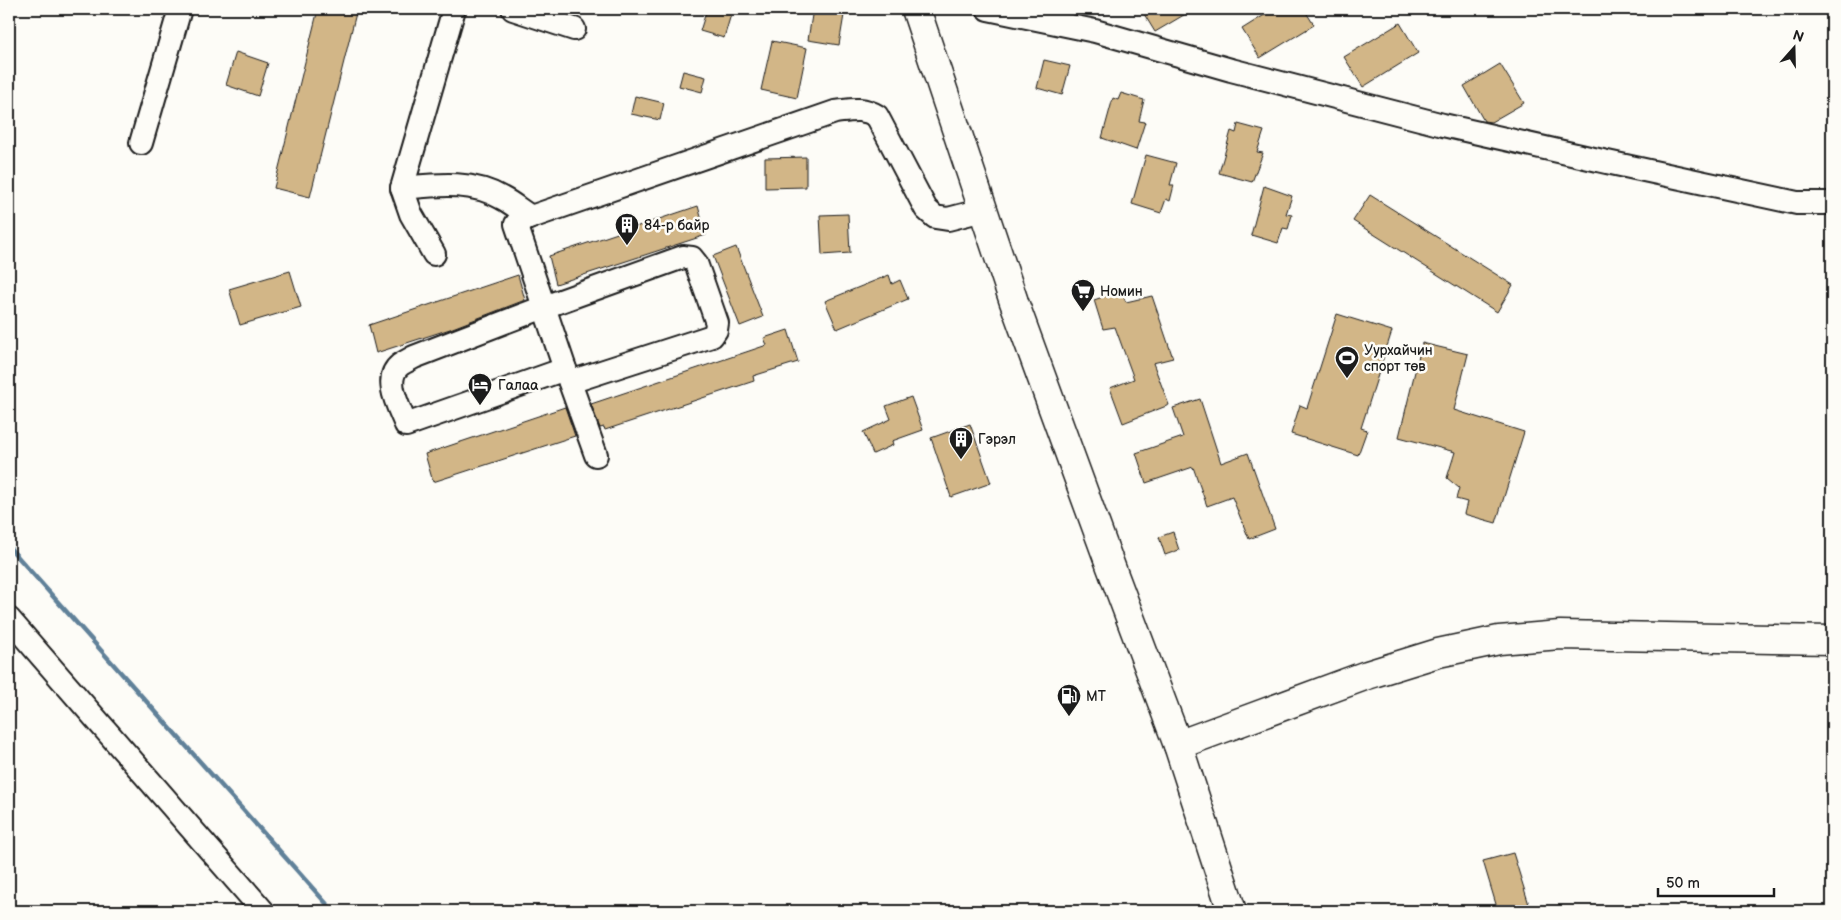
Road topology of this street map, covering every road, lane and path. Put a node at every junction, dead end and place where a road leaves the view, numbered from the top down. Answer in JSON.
{"nodes":[{"id":1,"x":180,"y":9,"type":"edge"},
{"id":2,"x":454,"y":9,"type":"edge"},
{"id":3,"x":513,"y":9,"type":"edge"},
{"id":4,"x":916,"y":9,"type":"edge"},
{"id":5,"x":988,"y":9,"type":"edge"},
{"id":6,"x":574,"y":28,"type":"dead end"},
{"id":7,"x":141,"y":143,"type":"dead end"},
{"id":8,"x":402,"y":188,"type":"junction"},
{"id":9,"x":1832,"y":203,"type":"edge"},
{"id":10,"x":983,"y":210,"type":"junction"},
{"id":11,"x":531,"y":217,"type":"junction"},
{"id":12,"x":434,"y":254,"type":"dead end"},
{"id":13,"x":544,"y":307,"type":"junction"},
{"id":14,"x":567,"y":375,"type":"junction"},
{"id":15,"x":596,"y":455,"type":"dead end"},
{"id":16,"x":9,"y":618,"type":"edge"},
{"id":17,"x":1832,"y":640,"type":"edge"},
{"id":18,"x":1178,"y":745,"type":"junction"},
{"id":19,"x":263,"y":911,"type":"edge"},
{"id":20,"x":1232,"y":911,"type":"edge"}],
"edges":[{"from":1,"to":7,"type":"street"},
{"from":2,"to":8,"type":"street"},
{"from":3,"to":6,"type":"street"},
{"from":4,"to":10,"type":"main road"},
{"from":5,"to":9,"type":"street"},
{"from":8,"to":11,"type":"street"},
{"from":8,"to":12,"type":"street"},
{"from":10,"to":11,"type":"street"},
{"from":10,"to":18,"type":"main road"},
{"from":11,"to":13,"type":"street"},
{"from":13,"to":14,"type":"street"},
{"from":13,"to":14,"type":"street"},
{"from":13,"to":14,"type":"street"},
{"from":14,"to":15,"type":"street"},
{"from":16,"to":19,"type":"street"},
{"from":17,"to":18,"type":"main road"},
{"from":18,"to":20,"type":"main road"}]}
